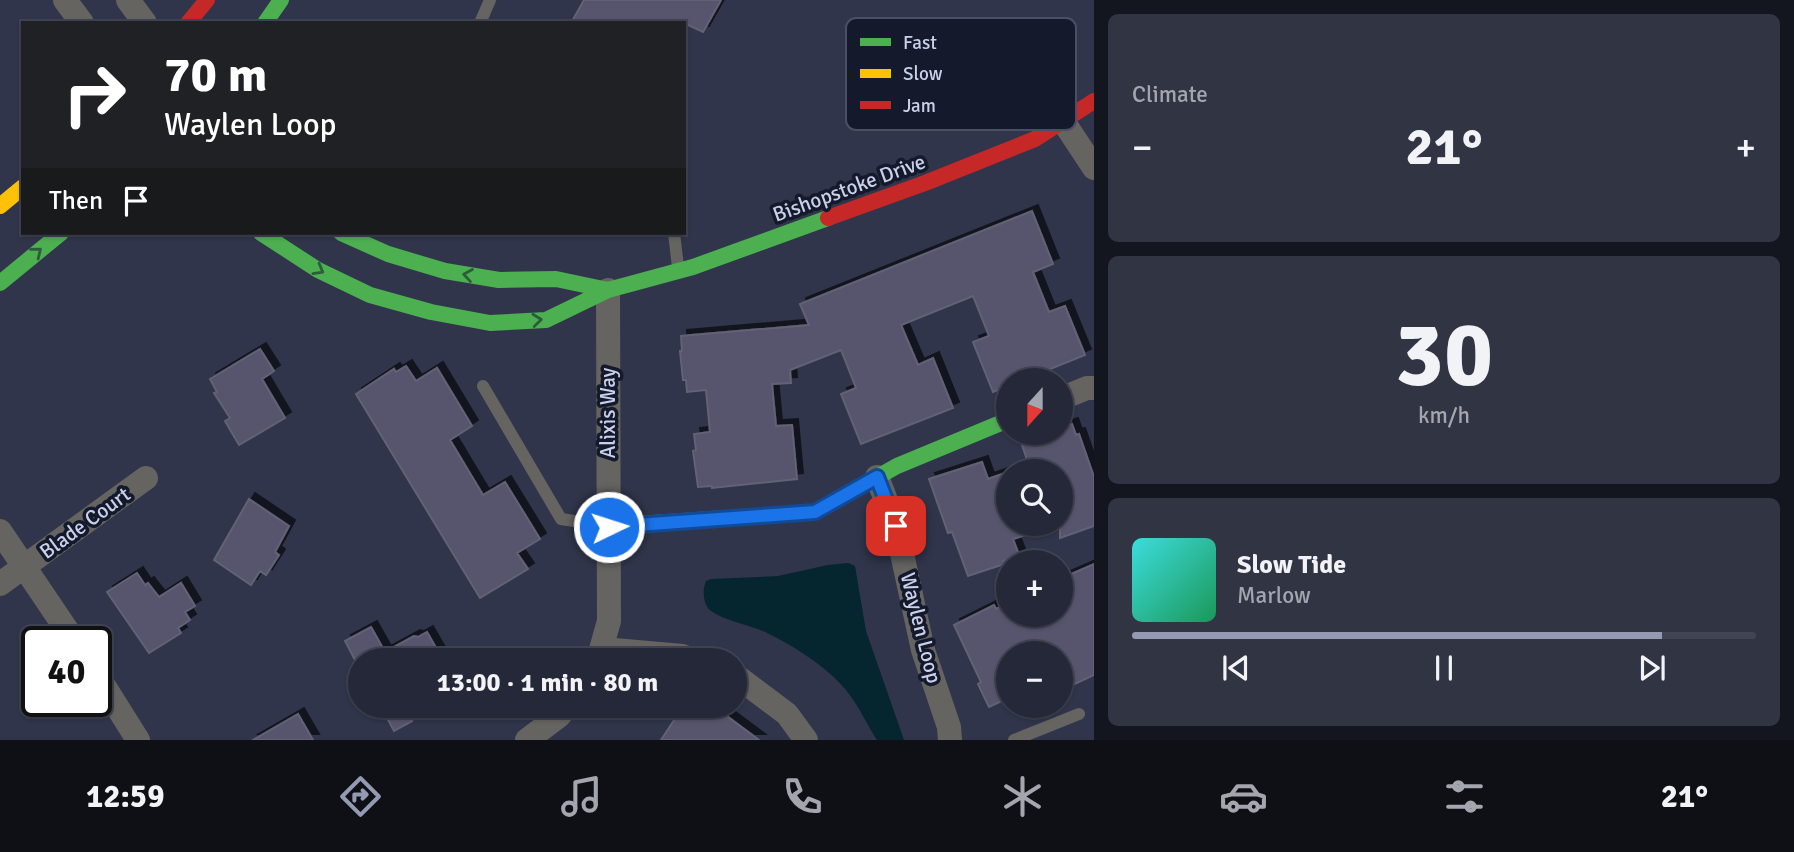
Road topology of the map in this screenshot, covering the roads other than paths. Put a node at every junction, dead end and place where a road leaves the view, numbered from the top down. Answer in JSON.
{"nodes":[{"id":1,"x":65,"y":0,"type":"edge"},
{"id":2,"x":128,"y":0,"type":"edge"},
{"id":3,"x":207,"y":0,"type":"edge"},
{"id":4,"x":282,"y":0,"type":"edge"},
{"id":5,"x":490,"y":0,"type":"edge"},
{"id":6,"x":81,"y":21,"type":"edge"},
{"id":7,"x":144,"y":21,"type":"edge"},
{"id":8,"x":190,"y":21,"type":"edge"},
{"id":9,"x":266,"y":21,"type":"edge"},
{"id":10,"x":481,"y":21,"type":"edge"},
{"id":11,"x":1094,"y":101,"type":"edge"},
{"id":12,"x":1076,"y":113,"type":"edge"},
{"id":13,"x":1049,"y":130,"type":"edge"},
{"id":14,"x":1069,"y":130,"type":"edge"},
{"id":15,"x":1094,"y":168,"type":"edge"},
{"id":16,"x":21,"y":189,"type":"edge"},
{"id":17,"x":0,"y":206,"type":"edge"},
{"id":18,"x":59,"y":235,"type":"edge"},
{"id":19,"x":264,"y":235,"type":"edge"},
{"id":20,"x":345,"y":235,"type":"edge"},
{"id":21,"x":674,"y":235,"type":"edge"},
{"id":22,"x":678,"y":271,"type":"junction"},
{"id":23,"x":0,"y":283,"type":"edge"},
{"id":24,"x":608,"y":290,"type":"junction"},
{"id":25,"x":483,"y":386,"type":"dead end"},
{"id":26,"x":1094,"y":388,"type":"edge"},
{"id":27,"x":1073,"y":394,"type":"edge"},
{"id":28,"x":996,"y":425,"type":"edge"},
{"id":29,"x":877,"y":477,"type":"junction"},
{"id":30,"x":146,"y":478,"type":"dead end"},
{"id":31,"x":609,"y":527,"type":"junction"},
{"id":32,"x":0,"y":531,"type":"edge"},
{"id":33,"x":24,"y":567,"type":"junction"},
{"id":34,"x":0,"y":584,"type":"edge"},
{"id":35,"x":64,"y":626,"type":"edge"},
{"id":36,"x":602,"y":648,"type":"edge"},
{"id":37,"x":747,"y":684,"type":"edge"},
{"id":38,"x":112,"y":699,"type":"edge"},
{"id":39,"x":1079,"y":713,"type":"dead end"},
{"id":40,"x":556,"y":718,"type":"edge"},
{"id":41,"x":138,"y":740,"type":"edge"},
{"id":42,"x":527,"y":740,"type":"edge"},
{"id":43,"x":806,"y":740,"type":"edge"},
{"id":44,"x":950,"y":740,"type":"edge"},
{"id":45,"x":1014,"y":740,"type":"edge"}],
"edges":[{"from":1,"to":6,"type":"street"},
{"from":2,"to":7,"type":"street"},
{"from":3,"to":8,"type":"street"},
{"from":4,"to":9,"type":"street"},
{"from":5,"to":10,"type":"lane"},
{"from":11,"to":12,"type":"street","name":"Bishopstoke Drive"},
{"from":13,"to":22,"type":"street","name":"Bishopstoke Drive"},
{"from":14,"to":15,"type":"street"},
{"from":16,"to":17,"type":"street"},
{"from":23,"to":18,"type":"street","one_way":true},
{"from":19,"to":24,"type":"street","name":"Bishopstoke Drive","one_way":true},
{"from":24,"to":20,"type":"street","name":"Bishopstoke Drive","one_way":true},
{"from":21,"to":22,"type":"lane"},
{"from":22,"to":24,"type":"street","name":"Bishopstoke Drive"},
{"from":24,"to":31,"type":"street","name":"Alixis Way"},
{"from":25,"to":31,"type":"lane"},
{"from":26,"to":27,"type":"street"},
{"from":28,"to":29,"type":"street"},
{"from":29,"to":31,"type":"street"},
{"from":29,"to":44,"type":"street","name":"Waylen Loop"},
{"from":30,"to":33,"type":"street","name":"Blade Court"},
{"from":31,"to":36,"type":"street","name":"Alixis Way"},
{"from":32,"to":33,"type":"street"},
{"from":33,"to":34,"type":"street","name":"Blade Court"},
{"from":33,"to":35,"type":"street"},
{"from":37,"to":43,"type":"street"},
{"from":38,"to":41,"type":"street"},
{"from":39,"to":45,"type":"lane"},
{"from":40,"to":42,"type":"street"}]}
